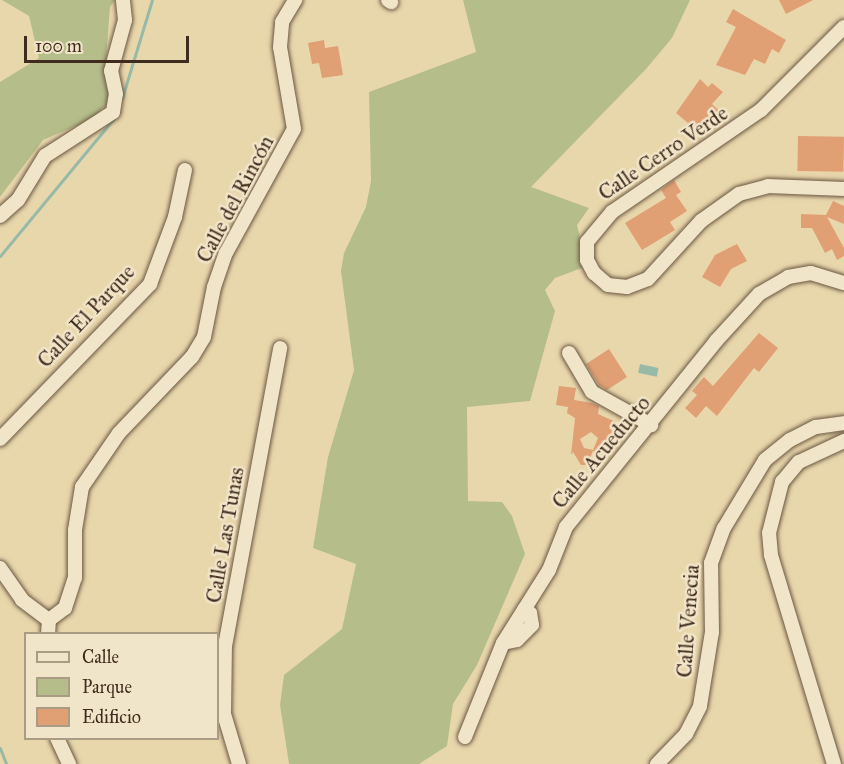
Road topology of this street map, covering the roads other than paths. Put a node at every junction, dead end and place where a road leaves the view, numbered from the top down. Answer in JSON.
{"nodes":[{"id":1,"x":123,"y":0,"type":"edge"},
{"id":2,"x":295,"y":0,"type":"edge"},
{"id":3,"x":844,"y":27,"type":"edge"},
{"id":4,"x":185,"y":170,"type":"dead end"},
{"id":5,"x":844,"y":189,"type":"edge"},
{"id":6,"x":0,"y":216,"type":"edge"},
{"id":7,"x":844,"y":283,"type":"edge"},
{"id":8,"x":280,"y":348,"type":"dead end"},
{"id":9,"x":569,"y":353,"type":"dead end"},
{"id":10,"x":844,"y":423,"type":"edge"},
{"id":11,"x":651,"y":425,"type":"junction"},
{"id":12,"x":0,"y":439,"type":"edge"},
{"id":13,"x":844,"y":441,"type":"edge"},
{"id":14,"x":0,"y":568,"type":"edge"},
{"id":15,"x":48,"y":627,"type":"edge"},
{"id":16,"x":465,"y":737,"type":"dead end"},
{"id":17,"x":58,"y":740,"type":"edge"},
{"id":18,"x":69,"y":764,"type":"edge"},
{"id":19,"x":239,"y":764,"type":"edge"},
{"id":20,"x":657,"y":764,"type":"edge"},
{"id":21,"x":834,"y":764,"type":"edge"}],
"edges":[{"from":1,"to":6,"type":"street"},
{"from":2,"to":15,"type":"street","name":"Calle del Rincón"},
{"from":3,"to":5,"type":"street","name":"Calle Cerro Verde"},
{"from":4,"to":12,"type":"street","name":"Calle El Parque"},
{"from":7,"to":11,"type":"street","name":"Calle Acueducto"},
{"from":8,"to":19,"type":"street","name":"Calle Las Tunas"},
{"from":9,"to":11,"type":"street"},
{"from":10,"to":20,"type":"street","name":"Calle Venecia"},
{"from":11,"to":16,"type":"street","name":"Calle Acueducto"},
{"from":13,"to":21,"type":"street"},
{"from":14,"to":15,"type":"street"},
{"from":17,"to":18,"type":"street"}]}
